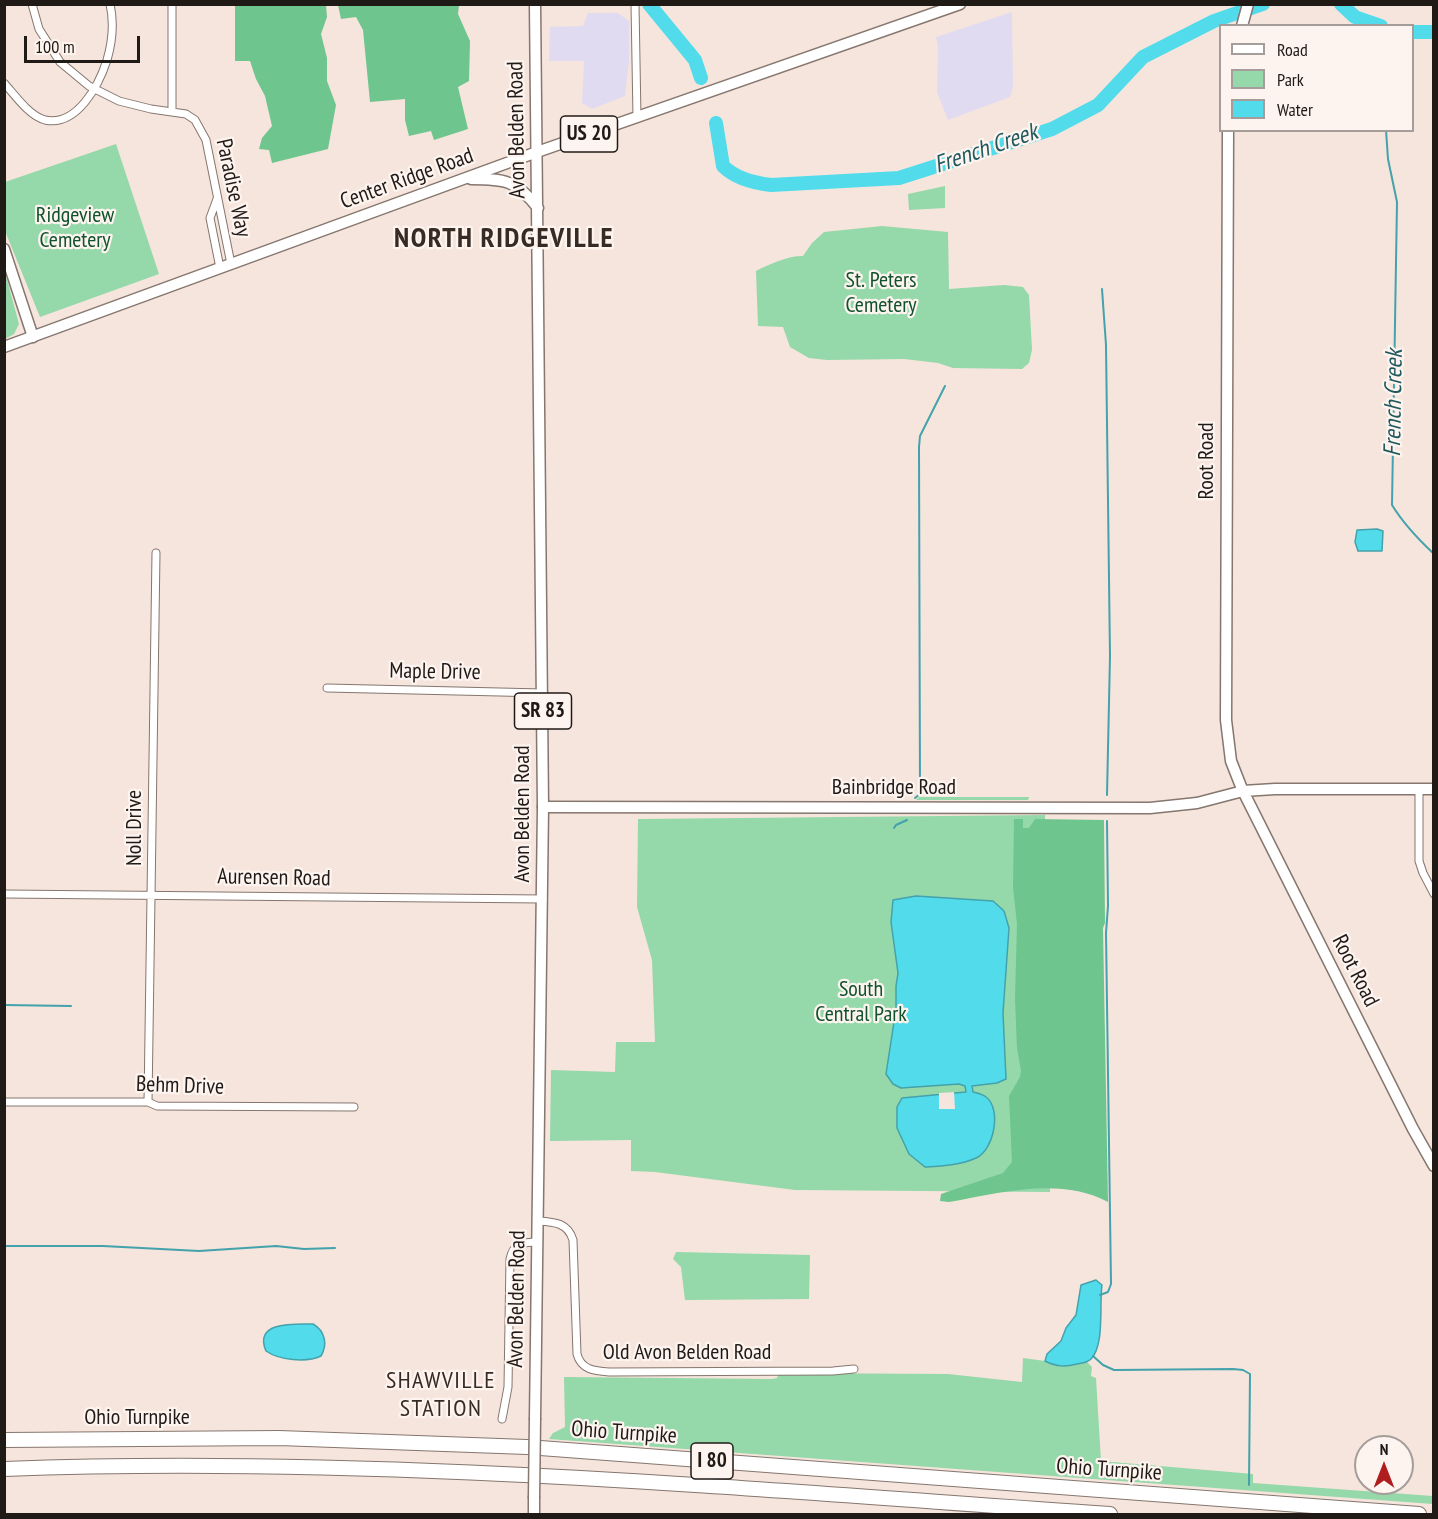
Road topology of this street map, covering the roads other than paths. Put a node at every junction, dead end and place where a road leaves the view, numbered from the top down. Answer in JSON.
{"nodes":[{"id":1,"x":32,"y":4,"type":"edge"},
{"id":2,"x":110,"y":4,"type":"edge"},
{"id":3,"x":172,"y":4,"type":"edge"},
{"id":4,"x":535,"y":4,"type":"edge"},
{"id":5,"x":635,"y":4,"type":"edge"},
{"id":6,"x":960,"y":4,"type":"edge"},
{"id":7,"x":1248,"y":4,"type":"edge"},
{"id":8,"x":1244,"y":22,"type":"edge"},
{"id":9,"x":4,"y":82,"type":"edge"},
{"id":10,"x":93,"y":88,"type":"junction"},
{"id":11,"x":172,"y":112,"type":"junction"},
{"id":12,"x":637,"y":118,"type":"junction"},
{"id":13,"x":1228,"y":132,"type":"edge"},
{"id":14,"x":537,"y":152,"type":"junction"},
{"id":15,"x":461,"y":179,"type":"junction"},
{"id":16,"x":218,"y":197,"type":"junction"},
{"id":17,"x":538,"y":208,"type":"junction"},
{"id":18,"x":4,"y":249,"type":"edge"},
{"id":19,"x":231,"y":264,"type":"junction"},
{"id":20,"x":220,"y":268,"type":"junction"},
{"id":21,"x":33,"y":337,"type":"junction"},
{"id":22,"x":4,"y":347,"type":"edge"},
{"id":23,"x":156,"y":554,"type":"dead end"},
{"id":24,"x":327,"y":688,"type":"dead end"},
{"id":25,"x":543,"y":693,"type":"junction"},
{"id":26,"x":1419,"y":789,"type":"junction"},
{"id":27,"x":1434,"y":789,"type":"edge"},
{"id":28,"x":1242,"y":790,"type":"junction"},
{"id":29,"x":543,"y":807,"type":"junction"},
{"id":30,"x":4,"y":894,"type":"edge"},
{"id":31,"x":1434,"y":894,"type":"edge"},
{"id":32,"x":152,"y":895,"type":"junction"},
{"id":33,"x":543,"y":899,"type":"junction"},
{"id":34,"x":4,"y":1102,"type":"edge"},
{"id":35,"x":148,"y":1102,"type":"junction"},
{"id":36,"x":354,"y":1107,"type":"dead end"},
{"id":37,"x":1434,"y":1166,"type":"edge"},
{"id":38,"x":538,"y":1221,"type":"junction"},
{"id":39,"x":538,"y":1242,"type":"junction"},
{"id":40,"x":854,"y":1369,"type":"dead end"},
{"id":41,"x":502,"y":1419,"type":"dead end"},
{"id":42,"x":4,"y":1440,"type":"edge"},
{"id":43,"x":4,"y":1468,"type":"edge"},
{"id":44,"x":534,"y":1515,"type":"edge"},
{"id":45,"x":1110,"y":1515,"type":"edge"},
{"id":46,"x":1419,"y":1515,"type":"edge"}],
"edges":[{"from":1,"to":10,"type":"street","name":"Paradise Way"},
{"from":2,"to":10,"type":"street"},
{"from":3,"to":11,"type":"street"},
{"from":4,"to":14,"type":"main road","name":"Avon Belden Road","number":"SR 83"},
{"from":5,"to":12,"type":"street"},
{"from":6,"to":12,"type":"main road","name":"Center Ridge Road","number":"US 20"},
{"from":7,"to":8,"type":"main road"},
{"from":9,"to":10,"type":"street"},
{"from":10,"to":11,"type":"street","name":"Paradise Way"},
{"from":11,"to":16,"type":"street","name":"Paradise Way"},
{"from":12,"to":14,"type":"main road","name":"Center Ridge Road","number":"US 20"},
{"from":13,"to":28,"type":"main road","name":"Root Road"},
{"from":14,"to":15,"type":"main road","name":"Center Ridge Road","number":"US 20"},
{"from":14,"to":17,"type":"main road","name":"Avon Belden Road","number":"SR 83"},
{"from":15,"to":17,"type":"main road"},
{"from":15,"to":19,"type":"main road","name":"Center Ridge Road","number":"US 20"},
{"from":16,"to":19,"type":"street","name":"Paradise Way"},
{"from":16,"to":20,"type":"street"},
{"from":17,"to":25,"type":"main road","name":"Avon Belden Road","number":"SR 83"},
{"from":18,"to":21,"type":"main road"},
{"from":19,"to":20,"type":"main road","name":"Center Ridge Road","number":"US 20"},
{"from":20,"to":21,"type":"main road","name":"Center Ridge Road","number":"US 20"},
{"from":21,"to":22,"type":"main road","name":"Center Ridge Road","number":"US 20"},
{"from":23,"to":32,"type":"street","name":"Noll Drive"},
{"from":24,"to":25,"type":"street","name":"Maple Drive"},
{"from":25,"to":29,"type":"main road","name":"Avon Belden Road","number":"SR 83"},
{"from":26,"to":27,"type":"main road","name":"Bainbridge Road"},
{"from":26,"to":28,"type":"main road","name":"Bainbridge Road"},
{"from":26,"to":31,"type":"street"},
{"from":28,"to":29,"type":"main road","name":"Bainbridge Road"},
{"from":28,"to":37,"type":"main road","name":"Root Road"},
{"from":29,"to":33,"type":"main road","name":"Avon Belden Road","number":"SR 83"},
{"from":30,"to":32,"type":"street","name":"Aurensen Road"},
{"from":32,"to":33,"type":"street","name":"Aurensen Road"},
{"from":32,"to":35,"type":"street","name":"Noll Drive"},
{"from":33,"to":38,"type":"main road","name":"Avon Belden Road","number":"SR 83"},
{"from":34,"to":35,"type":"street","name":"Behm Drive"},
{"from":35,"to":36,"type":"street","name":"Behm Drive"},
{"from":38,"to":39,"type":"main road","name":"Avon Belden Road","number":"SR 83"},
{"from":38,"to":40,"type":"street","name":"Old Avon Belden Road"},
{"from":39,"to":41,"type":"street"},
{"from":39,"to":44,"type":"main road","name":"Avon Belden Road","number":"SR 83","bridge":true},
{"from":42,"to":46,"type":"highway","name":"Ohio Turnpike","number":"I 80"},
{"from":43,"to":45,"type":"highway","name":"Ohio Turnpike","number":"I 80"}]}
